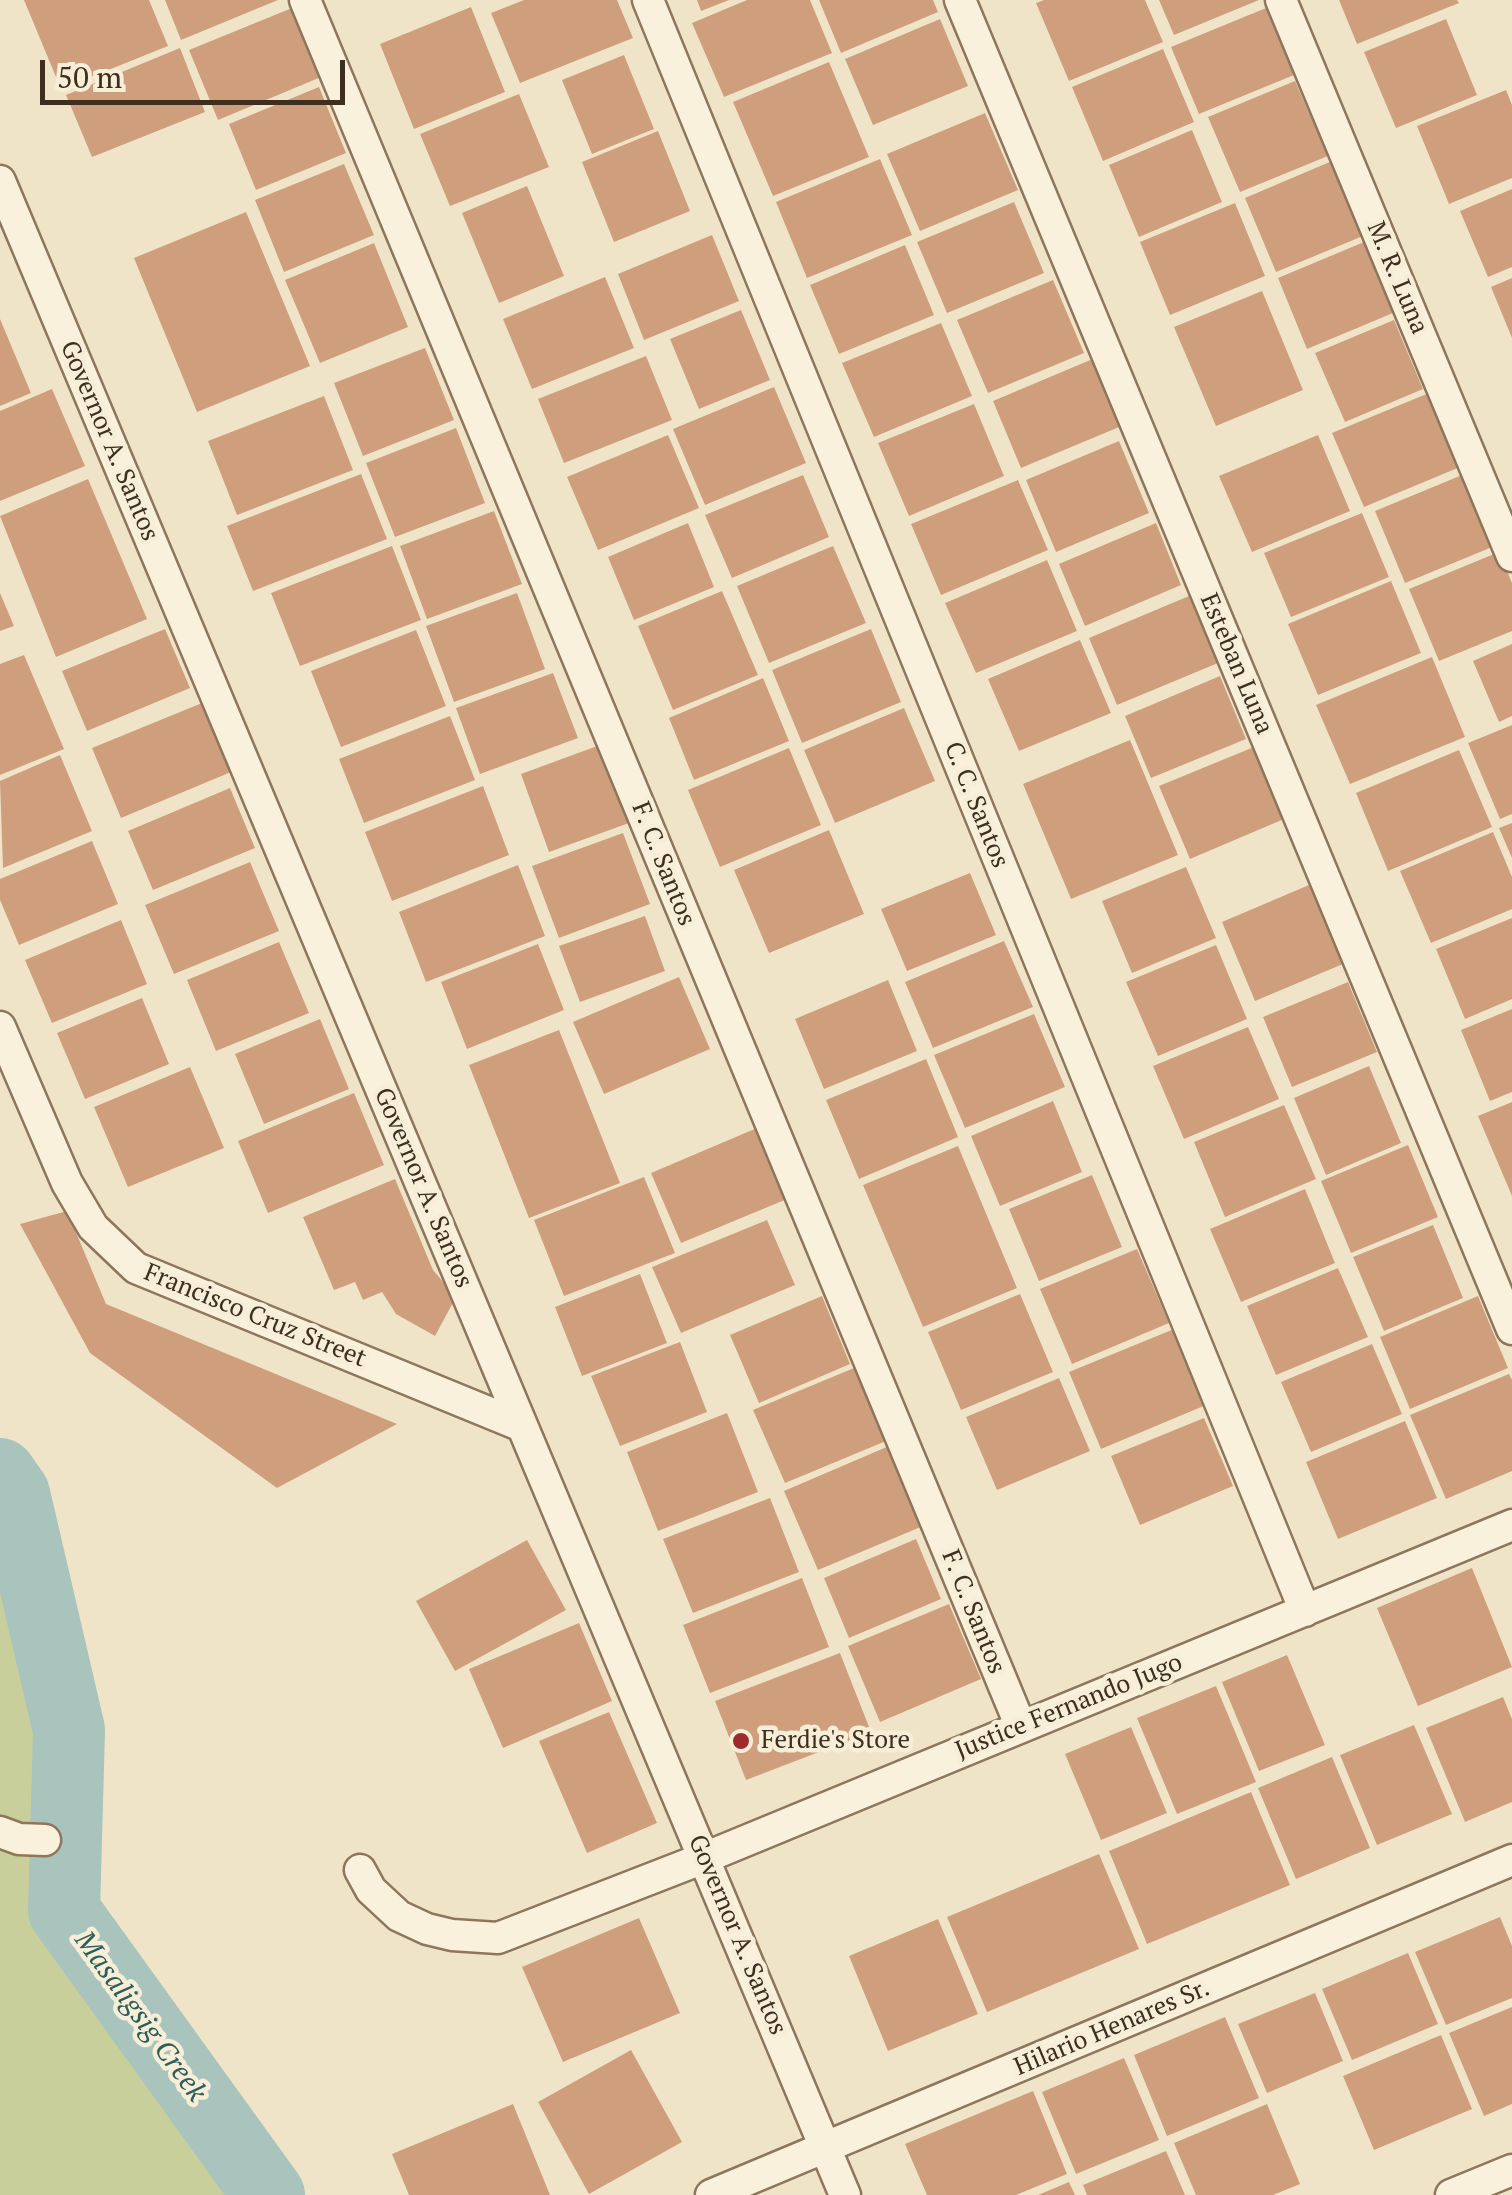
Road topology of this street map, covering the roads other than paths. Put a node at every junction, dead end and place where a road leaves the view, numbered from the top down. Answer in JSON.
{"nodes":[{"id":1,"x":306,"y":0,"type":"edge"},
{"id":2,"x":648,"y":0,"type":"edge"},
{"id":3,"x":960,"y":0,"type":"edge"},
{"id":4,"x":1281,"y":0,"type":"edge"},
{"id":5,"x":0,"y":181,"type":"edge"},
{"id":6,"x":1512,"y":556,"type":"edge"},
{"id":7,"x":0,"y":1027,"type":"edge"},
{"id":8,"x":1512,"y":1328,"type":"edge"},
{"id":9,"x":522,"y":1426,"type":"junction"},
{"id":10,"x":1512,"y":1525,"type":"edge"},
{"id":11,"x":1305,"y":1611,"type":"junction"},
{"id":12,"x":1021,"y":1727,"type":"junction"},
{"id":13,"x":0,"y":1832,"type":"edge"},
{"id":14,"x":45,"y":1840,"type":"dead end"},
{"id":15,"x":704,"y":1858,"type":"junction"},
{"id":16,"x":1512,"y":1860,"type":"edge"},
{"id":17,"x":360,"y":1870,"type":"dead end"},
{"id":18,"x":826,"y":2148,"type":"junction"},
{"id":19,"x":1512,"y":2170,"type":"edge"},
{"id":20,"x":711,"y":2195,"type":"edge"},
{"id":21,"x":846,"y":2195,"type":"edge"},
{"id":22,"x":1451,"y":2195,"type":"edge"}],
"edges":[{"from":1,"to":12,"type":"street","name":"F. C. Santos"},
{"from":2,"to":11,"type":"street","name":"C. C. Santos"},
{"from":3,"to":8,"type":"street","name":"Esteban Luna"},
{"from":4,"to":6,"type":"street","name":"M. R. Luna"},
{"from":5,"to":9,"type":"street","name":"Governor A. Santos"},
{"from":7,"to":9,"type":"street","name":"Francisco Cruz Street"},
{"from":9,"to":15,"type":"street","name":"Governor A. Santos"},
{"from":10,"to":11,"type":"street","name":"Justice Fernando Jugo"},
{"from":11,"to":12,"type":"street","name":"Justice Fernando Jugo"},
{"from":12,"to":15,"type":"street","name":"Justice Fernando Jugo"},
{"from":13,"to":14,"type":"street"},
{"from":15,"to":17,"type":"street","name":"Justice Fernando Jugo"},
{"from":15,"to":18,"type":"street","name":"Governor A. Santos"},
{"from":16,"to":18,"type":"street","name":"Hilario Henares Sr."},
{"from":18,"to":20,"type":"street","name":"Hilario Henares Sr."},
{"from":18,"to":21,"type":"street","name":"Governor A. Santos"},
{"from":19,"to":22,"type":"street"}]}
